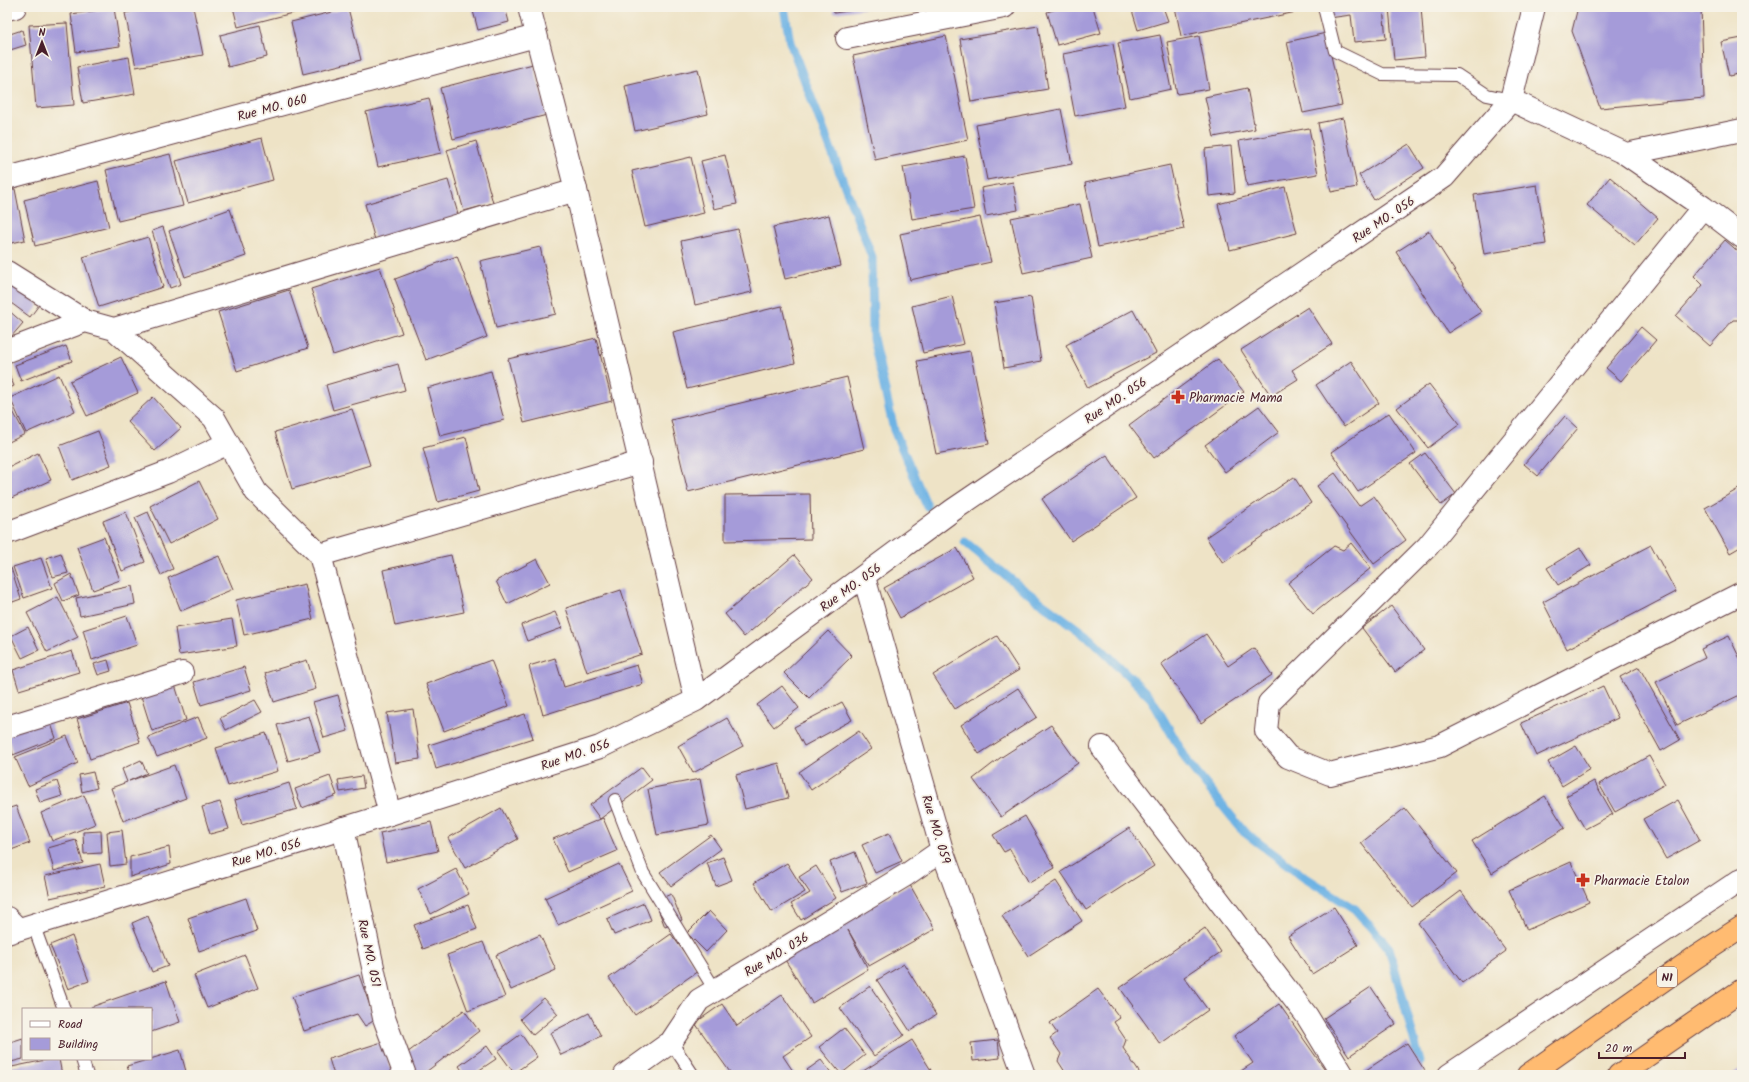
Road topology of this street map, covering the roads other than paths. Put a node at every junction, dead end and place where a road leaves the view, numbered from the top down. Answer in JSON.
{"nodes":[{"id":1,"x":14,"y":7,"type":"edge"},
{"id":2,"x":529,"y":7,"type":"edge"},
{"id":3,"x":1004,"y":7,"type":"edge"},
{"id":4,"x":1324,"y":7,"type":"edge"},
{"id":5,"x":1534,"y":7,"type":"edge"},
{"id":6,"x":7,"y":9,"type":"edge"},
{"id":7,"x":536,"y":36,"type":"junction"},
{"id":8,"x":847,"y":38,"type":"dead end"},
{"id":9,"x":1511,"y":100,"type":"junction"},
{"id":10,"x":1742,"y":130,"type":"edge"},
{"id":11,"x":1626,"y":154,"type":"junction"},
{"id":12,"x":7,"y":178,"type":"edge"},
{"id":13,"x":576,"y":190,"type":"junction"},
{"id":14,"x":1703,"y":206,"type":"junction"},
{"id":15,"x":1742,"y":237,"type":"edge"},
{"id":16,"x":7,"y":272,"type":"edge"},
{"id":17,"x":85,"y":321,"type":"junction"},
{"id":18,"x":114,"y":329,"type":"junction"},
{"id":19,"x":7,"y":352,"type":"edge"},
{"id":20,"x":228,"y":443,"type":"junction"},
{"id":21,"x":641,"y":462,"type":"junction"},
{"id":22,"x":7,"y":533,"type":"edge"},
{"id":23,"x":320,"y":555,"type":"junction"},
{"id":24,"x":864,"y":577,"type":"junction"},
{"id":25,"x":1742,"y":593,"type":"edge"},
{"id":26,"x":182,"y":672,"type":"dead end"},
{"id":27,"x":696,"y":700,"type":"junction"},
{"id":28,"x":7,"y":727,"type":"edge"},
{"id":29,"x":1102,"y":747,"type":"dead end"},
{"id":30,"x":615,"y":800,"type":"dead end"},
{"id":31,"x":390,"y":814,"type":"junction"},
{"id":32,"x":343,"y":828,"type":"junction"},
{"id":33,"x":942,"y":850,"type":"junction"},
{"id":34,"x":1742,"y":879,"type":"edge"},
{"id":35,"x":1742,"y":921,"type":"edge"},
{"id":36,"x":16,"y":926,"type":"edge"},
{"id":37,"x":1742,"y":927,"type":"edge"},
{"id":38,"x":715,"y":990,"type":"junction"},
{"id":39,"x":1742,"y":990,"type":"edge"},
{"id":40,"x":1742,"y":1005,"type":"edge"},
{"id":41,"x":63,"y":1008,"type":"edge"},
{"id":42,"x":1594,"y":1029,"type":"junction"},
{"id":43,"x":670,"y":1042,"type":"junction"},
{"id":44,"x":82,"y":1060,"type":"edge"},
{"id":45,"x":87,"y":1075,"type":"edge"},
{"id":46,"x":405,"y":1075,"type":"edge"},
{"id":47,"x":625,"y":1075,"type":"edge"},
{"id":48,"x":693,"y":1075,"type":"edge"},
{"id":49,"x":1024,"y":1075,"type":"edge"},
{"id":50,"x":1343,"y":1075,"type":"edge"},
{"id":51,"x":1449,"y":1075,"type":"edge"},
{"id":52,"x":1528,"y":1075,"type":"edge"},
{"id":53,"x":1619,"y":1075,"type":"edge"},
{"id":54,"x":1630,"y":1075,"type":"edge"}],
"edges":[{"from":1,"to":6,"type":"street"},
{"from":2,"to":7,"type":"street"},
{"from":3,"to":8,"type":"street"},
{"from":4,"to":9,"type":"lane"},
{"from":5,"to":9,"type":"street","name":"Rue MO. 056"},
{"from":7,"to":12,"type":"street","name":"Rue MO. 060"},
{"from":7,"to":13,"type":"street"},
{"from":9,"to":11,"type":"street"},
{"from":9,"to":24,"type":"street","name":"Rue MO. 056"},
{"from":10,"to":11,"type":"street"},
{"from":11,"to":14,"type":"street"},
{"from":13,"to":18,"type":"street"},
{"from":13,"to":21,"type":"street"},
{"from":14,"to":15,"type":"street"},
{"from":14,"to":25,"type":"street"},
{"from":16,"to":17,"type":"street"},
{"from":17,"to":18,"type":"street"},
{"from":17,"to":19,"type":"street"},
{"from":18,"to":20,"type":"street"},
{"from":20,"to":22,"type":"street"},
{"from":20,"to":23,"type":"street"},
{"from":21,"to":23,"type":"street"},
{"from":21,"to":27,"type":"street"},
{"from":23,"to":31,"type":"street"},
{"from":24,"to":27,"type":"street","name":"Rue MO. 056"},
{"from":24,"to":33,"type":"street","name":"Rue MO. 059"},
{"from":26,"to":28,"type":"street"},
{"from":27,"to":31,"type":"street","name":"Rue MO. 056"},
{"from":29,"to":50,"type":"street"},
{"from":30,"to":38,"type":"lane"},
{"from":31,"to":32,"type":"street","name":"Rue MO. 056"},
{"from":32,"to":36,"type":"street","name":"Rue MO. 056"},
{"from":32,"to":46,"type":"street","name":"Rue MO. 051"},
{"from":33,"to":38,"type":"street","name":"Rue MO. 036"},
{"from":33,"to":49,"type":"street","name":"Rue MO. 059"},
{"from":34,"to":51,"type":"street"},
{"from":35,"to":42,"type":"highway"},
{"from":36,"to":41,"type":"lane"},
{"from":37,"to":42,"type":"highway","number":"N1"},
{"from":38,"to":43,"type":"street","name":"Rue MO. 036"},
{"from":39,"to":53,"type":"highway"},
{"from":40,"to":54,"type":"highway"},
{"from":42,"to":52,"type":"highway","number":"N1"},
{"from":43,"to":47,"type":"street","name":"Rue MO. 036"},
{"from":43,"to":48,"type":"lane"},
{"from":44,"to":45,"type":"lane"}]}
